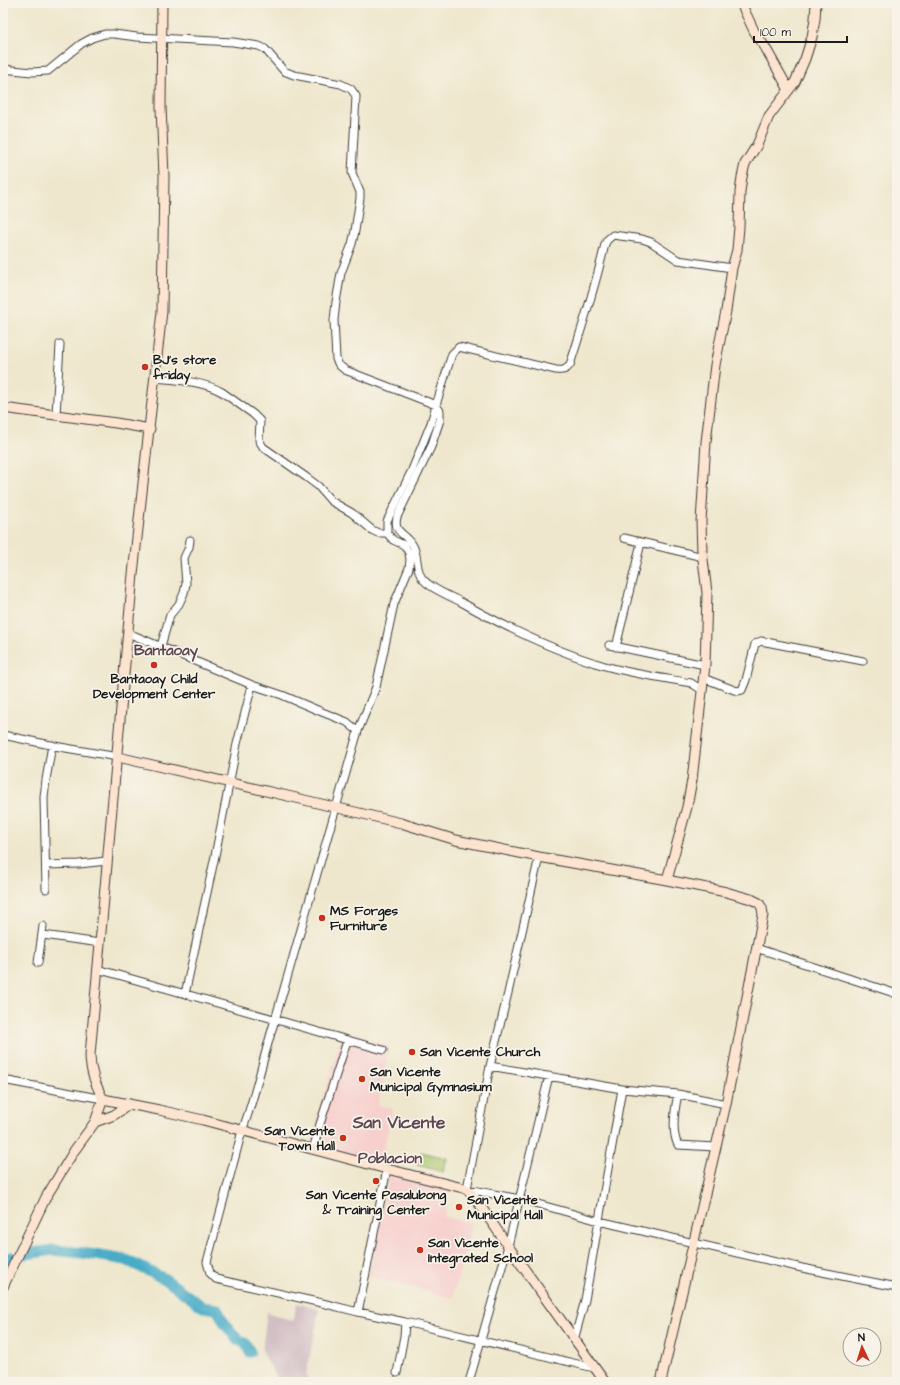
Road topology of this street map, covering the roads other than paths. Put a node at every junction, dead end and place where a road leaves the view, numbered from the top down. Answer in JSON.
{"nodes":[{"id":1,"x":162,"y":3,"type":"edge"},
{"id":2,"x":740,"y":3,"type":"edge"},
{"id":3,"x":816,"y":3,"type":"edge"},
{"id":4,"x":162,"y":39,"type":"junction"},
{"id":5,"x":3,"y":69,"type":"edge"},
{"id":6,"x":788,"y":90,"type":"junction"},
{"id":7,"x":732,"y":268,"type":"junction"},
{"id":8,"x":60,"y":344,"type":"dead end"},
{"id":9,"x":155,"y":378,"type":"junction"},
{"id":10,"x":436,"y":405,"type":"junction"},
{"id":11,"x":3,"y":408,"type":"edge"},
{"id":12,"x":56,"y":415,"type":"junction"},
{"id":13,"x":150,"y":428,"type":"junction"},
{"id":14,"x":387,"y":533,"type":"junction"},
{"id":15,"x":624,"y":538,"type":"dead end"},
{"id":16,"x":190,"y":540,"type":"dead end"},
{"id":17,"x":641,"y":543,"type":"junction"},
{"id":18,"x":703,"y":557,"type":"junction"},
{"id":19,"x":128,"y":633,"type":"junction"},
{"id":20,"x":161,"y":646,"type":"junction"},
{"id":21,"x":863,"y":660,"type":"dead end"},
{"id":22,"x":705,"y":665,"type":"junction"},
{"id":23,"x":703,"y":678,"type":"junction"},
{"id":24,"x":252,"y":685,"type":"junction"},
{"id":25,"x":702,"y":690,"type":"junction"},
{"id":26,"x":358,"y":730,"type":"junction"},
{"id":27,"x":3,"y":735,"type":"edge"},
{"id":28,"x":52,"y":745,"type":"junction"},
{"id":29,"x":118,"y":757,"type":"junction"},
{"id":30,"x":230,"y":782,"type":"junction"},
{"id":31,"x":336,"y":808,"type":"junction"},
{"id":32,"x":539,"y":857,"type":"junction"},
{"id":33,"x":107,"y":861,"type":"junction"},
{"id":34,"x":46,"y":865,"type":"junction"},
{"id":35,"x":667,"y":880,"type":"junction"},
{"id":36,"x":46,"y":889,"type":"dead end"},
{"id":37,"x":43,"y":926,"type":"dead end"},
{"id":38,"x":43,"y":935,"type":"junction"},
{"id":39,"x":100,"y":943,"type":"junction"},
{"id":40,"x":756,"y":948,"type":"junction"},
{"id":41,"x":38,"y":963,"type":"dead end"},
{"id":42,"x":97,"y":970,"type":"junction"},
{"id":43,"x":185,"y":994,"type":"junction"},
{"id":44,"x":897,"y":994,"type":"edge"},
{"id":45,"x":275,"y":1020,"type":"junction"},
{"id":46,"x":347,"y":1041,"type":"junction"},
{"id":47,"x":383,"y":1050,"type":"dead end"},
{"id":48,"x":490,"y":1066,"type":"junction"},
{"id":49,"x":549,"y":1076,"type":"junction"},
{"id":50,"x":3,"y":1080,"type":"edge"},
{"id":51,"x":622,"y":1089,"type":"junction"},
{"id":52,"x":678,"y":1094,"type":"junction"},
{"id":53,"x":103,"y":1100,"type":"junction"},
{"id":54,"x":130,"y":1104,"type":"junction"},
{"id":55,"x":726,"y":1104,"type":"junction"},
{"id":56,"x":95,"y":1122,"type":"junction"},
{"id":57,"x":242,"y":1131,"type":"junction"},
{"id":58,"x":716,"y":1147,"type":"junction"},
{"id":59,"x":313,"y":1150,"type":"junction"},
{"id":60,"x":387,"y":1169,"type":"junction"},
{"id":61,"x":467,"y":1189,"type":"junction"},
{"id":62,"x":520,"y":1199,"type":"junction"},
{"id":63,"x":599,"y":1221,"type":"junction"},
{"id":64,"x":694,"y":1242,"type":"junction"},
{"id":65,"x":508,"y":1246,"type":"junction"},
{"id":66,"x":3,"y":1287,"type":"edge"},
{"id":67,"x":897,"y":1287,"type":"edge"},
{"id":68,"x":358,"y":1312,"type":"junction"},
{"id":69,"x":405,"y":1322,"type":"junction"},
{"id":70,"x":480,"y":1340,"type":"junction"},
{"id":71,"x":574,"y":1340,"type":"junction"},
{"id":72,"x":594,"y":1368,"type":"junction"},
{"id":73,"x":397,"y":1373,"type":"dead end"},
{"id":74,"x":469,"y":1382,"type":"edge"},
{"id":75,"x":605,"y":1382,"type":"edge"},
{"id":76,"x":661,"y":1382,"type":"edge"}],
"edges":[{"from":1,"to":4,"type":"street"},
{"from":2,"to":6,"type":"street"},
{"from":3,"to":6,"type":"street"},
{"from":4,"to":5,"type":"street"},
{"from":4,"to":9,"type":"street"},
{"from":4,"to":10,"type":"street"},
{"from":6,"to":7,"type":"street"},
{"from":7,"to":10,"type":"street"},
{"from":7,"to":18,"type":"street"},
{"from":8,"to":12,"type":"street"},
{"from":9,"to":13,"type":"street"},
{"from":9,"to":14,"type":"street"},
{"from":10,"to":14,"type":"street"},
{"from":10,"to":25,"type":"street"},
{"from":11,"to":12,"type":"street"},
{"from":12,"to":13,"type":"street"},
{"from":13,"to":19,"type":"street"},
{"from":14,"to":26,"type":"street"},
{"from":15,"to":17,"type":"street"},
{"from":16,"to":20,"type":"street"},
{"from":17,"to":18,"type":"street"},
{"from":17,"to":22,"type":"street"},
{"from":18,"to":22,"type":"street"},
{"from":19,"to":20,"type":"street"},
{"from":19,"to":29,"type":"street"},
{"from":20,"to":24,"type":"street"},
{"from":21,"to":23,"type":"street"},
{"from":22,"to":23,"type":"street"},
{"from":23,"to":25,"type":"street"},
{"from":24,"to":26,"type":"street"},
{"from":24,"to":30,"type":"street"},
{"from":25,"to":35,"type":"street"},
{"from":26,"to":31,"type":"street"},
{"from":27,"to":28,"type":"street"},
{"from":28,"to":29,"type":"street"},
{"from":28,"to":34,"type":"street"},
{"from":29,"to":30,"type":"street"},
{"from":29,"to":33,"type":"street"},
{"from":30,"to":31,"type":"street"},
{"from":30,"to":43,"type":"street"},
{"from":31,"to":32,"type":"street"},
{"from":31,"to":45,"type":"street"},
{"from":32,"to":35,"type":"street"},
{"from":32,"to":48,"type":"street"},
{"from":33,"to":34,"type":"street"},
{"from":33,"to":39,"type":"street"},
{"from":34,"to":36,"type":"street"},
{"from":35,"to":40,"type":"street"},
{"from":37,"to":38,"type":"street"},
{"from":38,"to":39,"type":"street"},
{"from":38,"to":41,"type":"street"},
{"from":39,"to":42,"type":"street"},
{"from":40,"to":44,"type":"street"},
{"from":40,"to":55,"type":"street"},
{"from":42,"to":43,"type":"street"},
{"from":42,"to":53,"type":"street"},
{"from":43,"to":45,"type":"street"},
{"from":45,"to":46,"type":"street"},
{"from":45,"to":57,"type":"street"},
{"from":46,"to":47,"type":"street"},
{"from":46,"to":59,"type":"street"},
{"from":48,"to":49,"type":"street"},
{"from":48,"to":61,"type":"street"},
{"from":49,"to":51,"type":"street"},
{"from":49,"to":62,"type":"street"},
{"from":50,"to":53,"type":"street"},
{"from":51,"to":52,"type":"street"},
{"from":51,"to":63,"type":"street"},
{"from":52,"to":55,"type":"street"},
{"from":52,"to":58,"type":"street"},
{"from":53,"to":54,"type":"street"},
{"from":53,"to":56,"type":"street"},
{"from":54,"to":56,"type":"street"},
{"from":54,"to":57,"type":"street"},
{"from":55,"to":58,"type":"street"},
{"from":56,"to":66,"type":"street"},
{"from":57,"to":59,"type":"street"},
{"from":57,"to":68,"type":"street"},
{"from":58,"to":64,"type":"street"},
{"from":59,"to":60,"type":"street"},
{"from":60,"to":61,"type":"street"},
{"from":60,"to":68,"type":"street"},
{"from":61,"to":62,"type":"street"},
{"from":61,"to":65,"type":"street"},
{"from":62,"to":63,"type":"street"},
{"from":62,"to":65,"type":"street"},
{"from":63,"to":64,"type":"street"},
{"from":63,"to":71,"type":"street"},
{"from":64,"to":67,"type":"street"},
{"from":64,"to":76,"type":"street"},
{"from":65,"to":70,"type":"street"},
{"from":65,"to":71,"type":"street"},
{"from":68,"to":69,"type":"street"},
{"from":69,"to":70,"type":"street"},
{"from":69,"to":73,"type":"street"},
{"from":70,"to":72,"type":"street"},
{"from":70,"to":74,"type":"street"},
{"from":71,"to":72,"type":"street"},
{"from":72,"to":75,"type":"street"}]}
